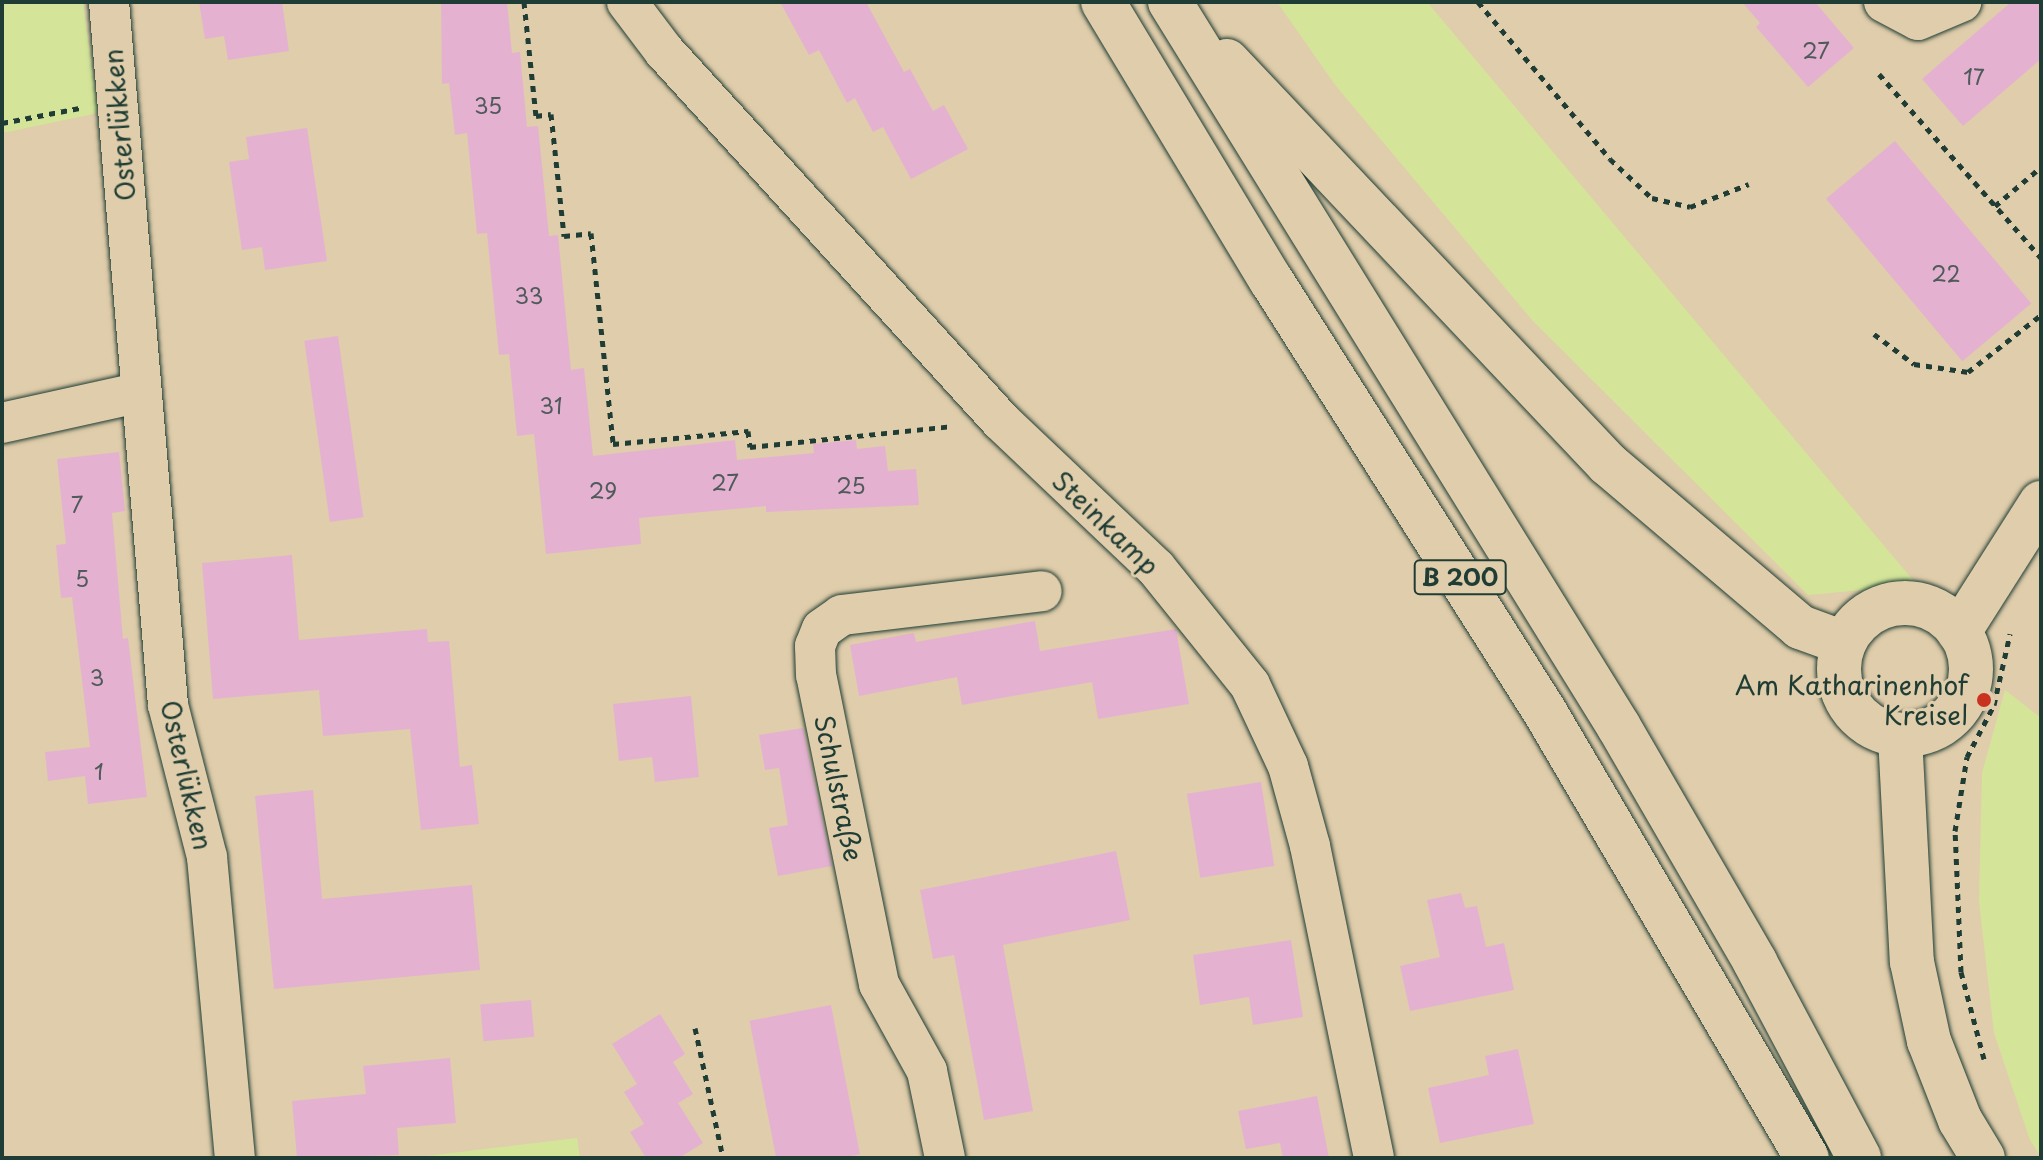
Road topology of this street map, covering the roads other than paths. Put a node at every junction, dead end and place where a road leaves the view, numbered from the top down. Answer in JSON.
{"nodes":[{"id":1,"x":109,"y":2,"type":"edge"},
{"id":2,"x":627,"y":2,"type":"edge"},
{"id":3,"x":1103,"y":2,"type":"edge"},
{"id":4,"x":1172,"y":2,"type":"edge"},
{"id":5,"x":1884,"y":2,"type":"edge"},
{"id":6,"x":1961,"y":2,"type":"edge"},
{"id":7,"x":142,"y":392,"type":"junction"},
{"id":8,"x":2,"y":423,"type":"edge"},
{"id":9,"x":2041,"y":503,"type":"edge"},
{"id":10,"x":1042,"y":591,"type":"dead end"},
{"id":11,"x":1959,"y":632,"type":"junction"},
{"id":12,"x":1844,"y":643,"type":"junction"},
{"id":13,"x":1900,"y":736,"type":"junction"},
{"id":14,"x":235,"y":1158,"type":"edge"},
{"id":15,"x":945,"y":1158,"type":"edge"},
{"id":16,"x":1374,"y":1158,"type":"edge"},
{"id":17,"x":1807,"y":1158,"type":"edge"},
{"id":18,"x":1859,"y":1158,"type":"edge"},
{"id":19,"x":1983,"y":1158,"type":"edge"}],
"edges":[{"from":1,"to":7,"type":"street","name":"Osterlükken"},
{"from":2,"to":16,"type":"street","name":"Steinkamp"},
{"from":3,"to":17,"type":"main road","number":"B 200"},
{"from":4,"to":12,"type":"main road"},
{"from":4,"to":18,"type":"main road","number":"B 200"},
{"from":5,"to":6,"type":"street"},
{"from":7,"to":8,"type":"street"},
{"from":7,"to":14,"type":"street","name":"Osterlükken"},
{"from":9,"to":11,"type":"main road"},
{"from":10,"to":15,"type":"street","name":"Schulstraße"},
{"from":11,"to":12,"type":"main road"},
{"from":11,"to":13,"type":"main road"},
{"from":12,"to":13,"type":"main road"},
{"from":13,"to":19,"type":"main road"}]}
